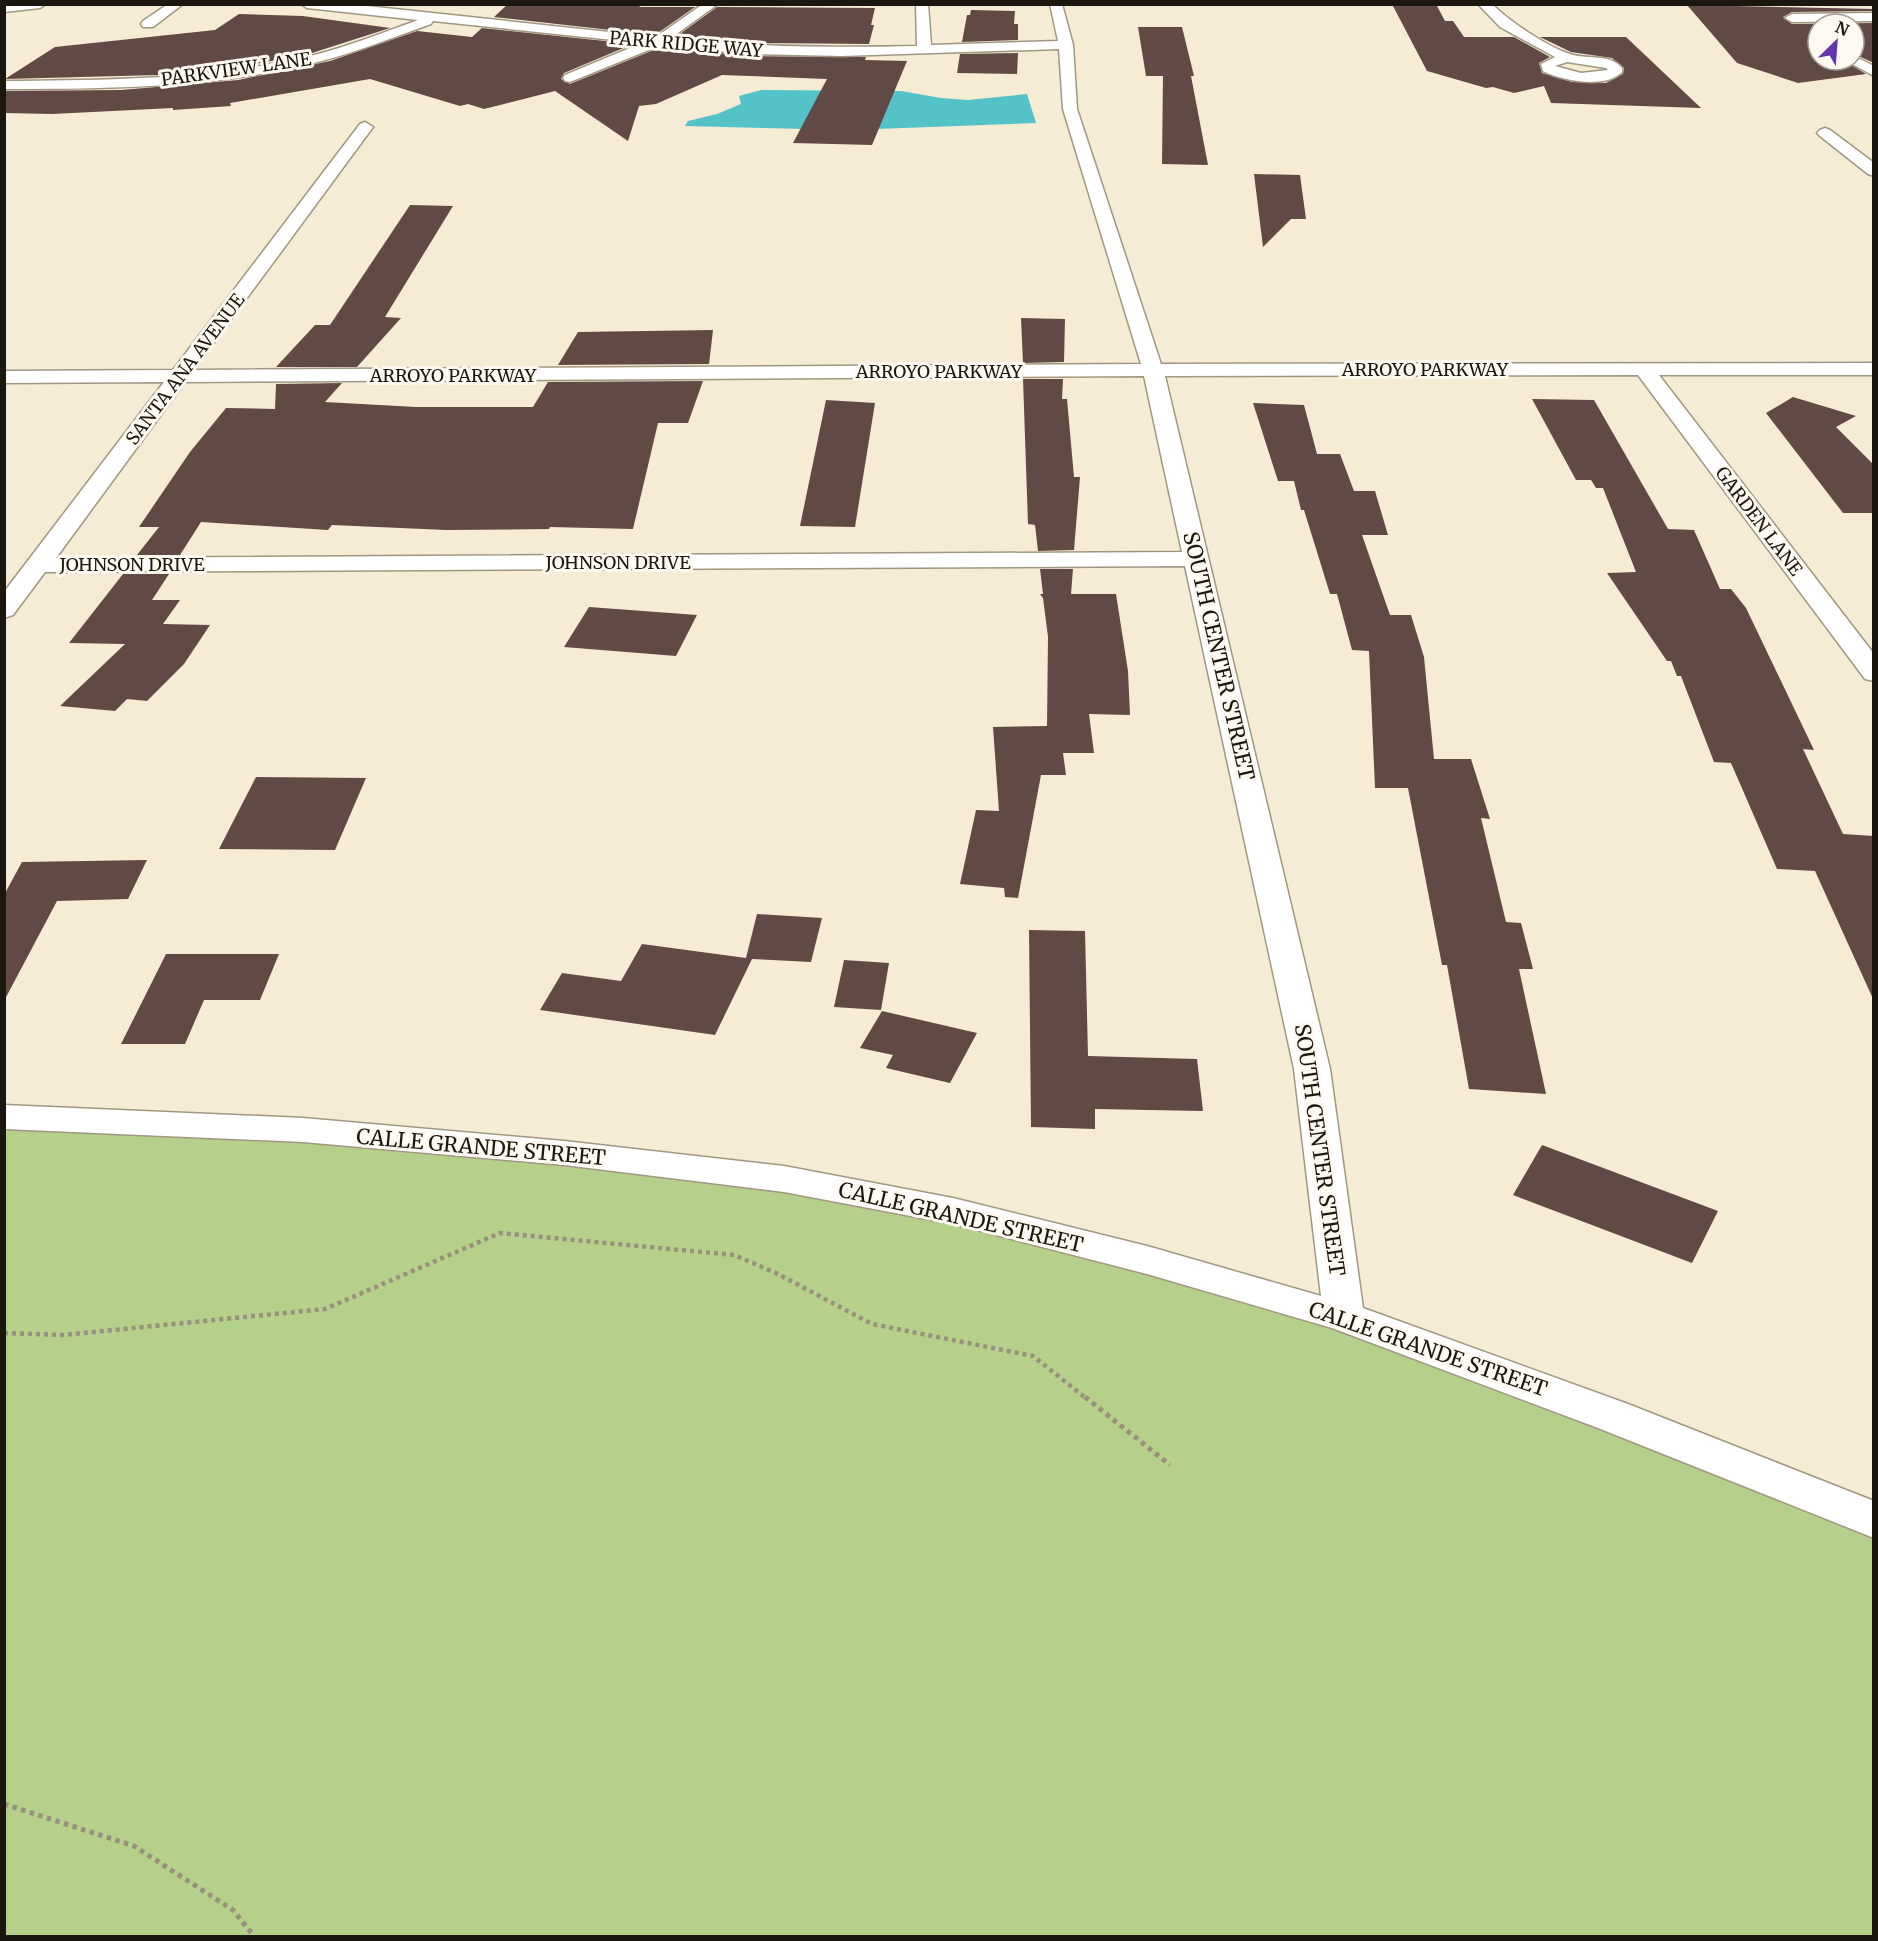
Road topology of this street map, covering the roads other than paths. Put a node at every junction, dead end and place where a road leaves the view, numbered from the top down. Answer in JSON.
{"nodes":[{"id":1,"x":40,"y":4,"type":"edge"},
{"id":2,"x":177,"y":4,"type":"edge"},
{"id":3,"x":308,"y":4,"type":"edge"},
{"id":4,"x":457,"y":4,"type":"edge"},
{"id":5,"x":712,"y":4,"type":"edge"},
{"id":6,"x":922,"y":4,"type":"edge"},
{"id":7,"x":1056,"y":4,"type":"edge"},
{"id":8,"x":1484,"y":4,"type":"edge"},
{"id":9,"x":4,"y":8,"type":"edge"},
{"id":10,"x":1806,"y":15,"type":"edge"},
{"id":11,"x":433,"y":19,"type":"junction"},
{"id":12,"x":147,"y":24,"type":"dead end"},
{"id":13,"x":1806,"y":28,"type":"edge"},
{"id":14,"x":657,"y":42,"type":"junction"},
{"id":15,"x":1066,"y":45,"type":"junction"},
{"id":16,"x":924,"y":48,"type":"junction"},
{"id":17,"x":1566,"y":58,"type":"dead end"},
{"id":18,"x":570,"y":78,"type":"dead end"},
{"id":19,"x":4,"y":86,"type":"edge"},
{"id":20,"x":365,"y":127,"type":"dead end"},
{"id":21,"x":1825,"y":133,"type":"dead end"},
{"id":22,"x":1874,"y":171,"type":"edge"},
{"id":23,"x":1644,"y":369,"type":"junction"},
{"id":24,"x":1874,"y":369,"type":"edge"},
{"id":25,"x":1153,"y":370,"type":"junction"},
{"id":26,"x":179,"y":376,"type":"junction"},
{"id":27,"x":4,"y":377,"type":"edge"},
{"id":28,"x":1196,"y":559,"type":"junction"},
{"id":29,"x":39,"y":565,"type":"junction"},
{"id":30,"x":4,"y":610,"type":"edge"},
{"id":31,"x":1874,"y":673,"type":"edge"},
{"id":32,"x":4,"y":1117,"type":"edge"},
{"id":33,"x":1344,"y":1317,"type":"junction"},
{"id":34,"x":1874,"y":1520,"type":"edge"}],
"edges":[{"from":1,"to":9,"type":"street"},
{"from":2,"to":12,"type":"street"},
{"from":3,"to":11,"type":"street","name":"PARK RIDGE WAY"},
{"from":4,"to":11,"type":"street","name":"PARKVIEW LANE"},
{"from":5,"to":14,"type":"street"},
{"from":6,"to":16,"type":"street"},
{"from":7,"to":15,"type":"street","name":"SOUTH CENTER STREET"},
{"from":8,"to":17,"type":"street"},
{"from":10,"to":13,"type":"street"},
{"from":11,"to":14,"type":"street","name":"PARK RIDGE WAY"},
{"from":11,"to":19,"type":"street","name":"PARKVIEW LANE"},
{"from":14,"to":16,"type":"street","name":"PARK RIDGE WAY"},
{"from":14,"to":18,"type":"street"},
{"from":15,"to":16,"type":"street","name":"PARK RIDGE WAY"},
{"from":15,"to":25,"type":"street","name":"SOUTH CENTER STREET"},
{"from":20,"to":26,"type":"street","name":"SANTA ANA AVENUE"},
{"from":21,"to":22,"type":"street"},
{"from":23,"to":24,"type":"street","name":"ARROYO PARKWAY"},
{"from":23,"to":25,"type":"street","name":"ARROYO PARKWAY"},
{"from":23,"to":31,"type":"street","name":"GARDEN LANE"},
{"from":25,"to":26,"type":"street","name":"ARROYO PARKWAY"},
{"from":25,"to":28,"type":"street","name":"SOUTH CENTER STREET"},
{"from":26,"to":27,"type":"street","name":"ARROYO PARKWAY"},
{"from":26,"to":29,"type":"street","name":"SANTA ANA AVENUE"},
{"from":28,"to":29,"type":"street","name":"JOHNSON DRIVE"},
{"from":28,"to":33,"type":"street","name":"SOUTH CENTER STREET"},
{"from":29,"to":30,"type":"street","name":"SANTA ANA AVENUE"},
{"from":32,"to":33,"type":"street","name":"CALLE GRANDE STREET"},
{"from":33,"to":34,"type":"street","name":"CALLE GRANDE STREET"}]}
